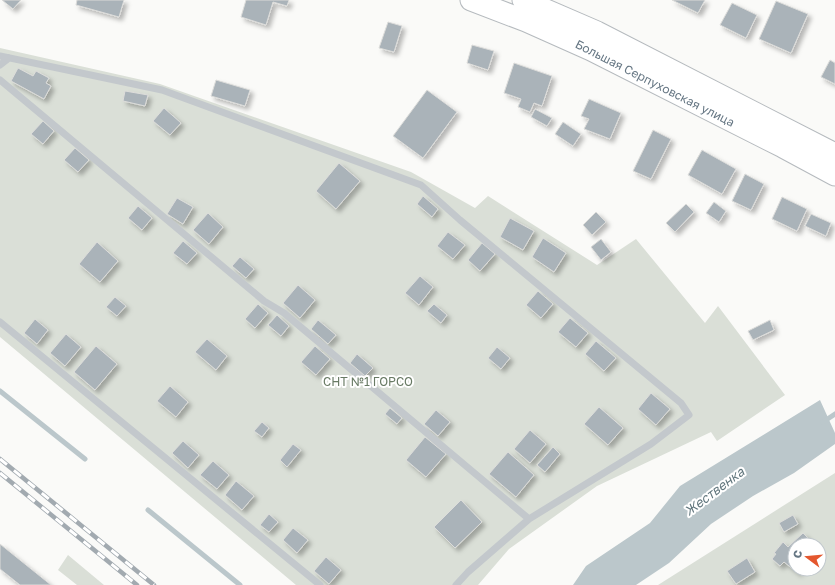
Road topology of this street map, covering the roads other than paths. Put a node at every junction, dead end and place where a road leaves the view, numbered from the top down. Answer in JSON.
{"nodes":[{"id":1,"x":471,"y":0,"type":"edge"},
{"id":2,"x":523,"y":0,"type":"edge"},
{"id":3,"x":0,"y":56,"type":"edge"},
{"id":4,"x":9,"y":58,"type":"junction"},
{"id":5,"x":0,"y":65,"type":"edge"},
{"id":6,"x":0,"y":80,"type":"edge"},
{"id":7,"x":835,"y":154,"type":"edge"},
{"id":8,"x":835,"y":175,"type":"edge"},
{"id":9,"x":0,"y":322,"type":"edge"},
{"id":10,"x":530,"y":519,"type":"junction"},
{"id":11,"x":320,"y":585,"type":"edge"},
{"id":12,"x":456,"y":585,"type":"edge"}],
"edges":[{"from":1,"to":8,"type":"main road","name":"Большая Серпуховская улица"},
{"from":2,"to":7,"type":"main road","name":"Большая Серпуховская улица"},
{"from":3,"to":4,"type":"lane"},
{"from":4,"to":5,"type":"lane"},
{"from":4,"to":10,"type":"lane"},
{"from":6,"to":10,"type":"lane"},
{"from":9,"to":11,"type":"lane"},
{"from":10,"to":12,"type":"lane"}]}
